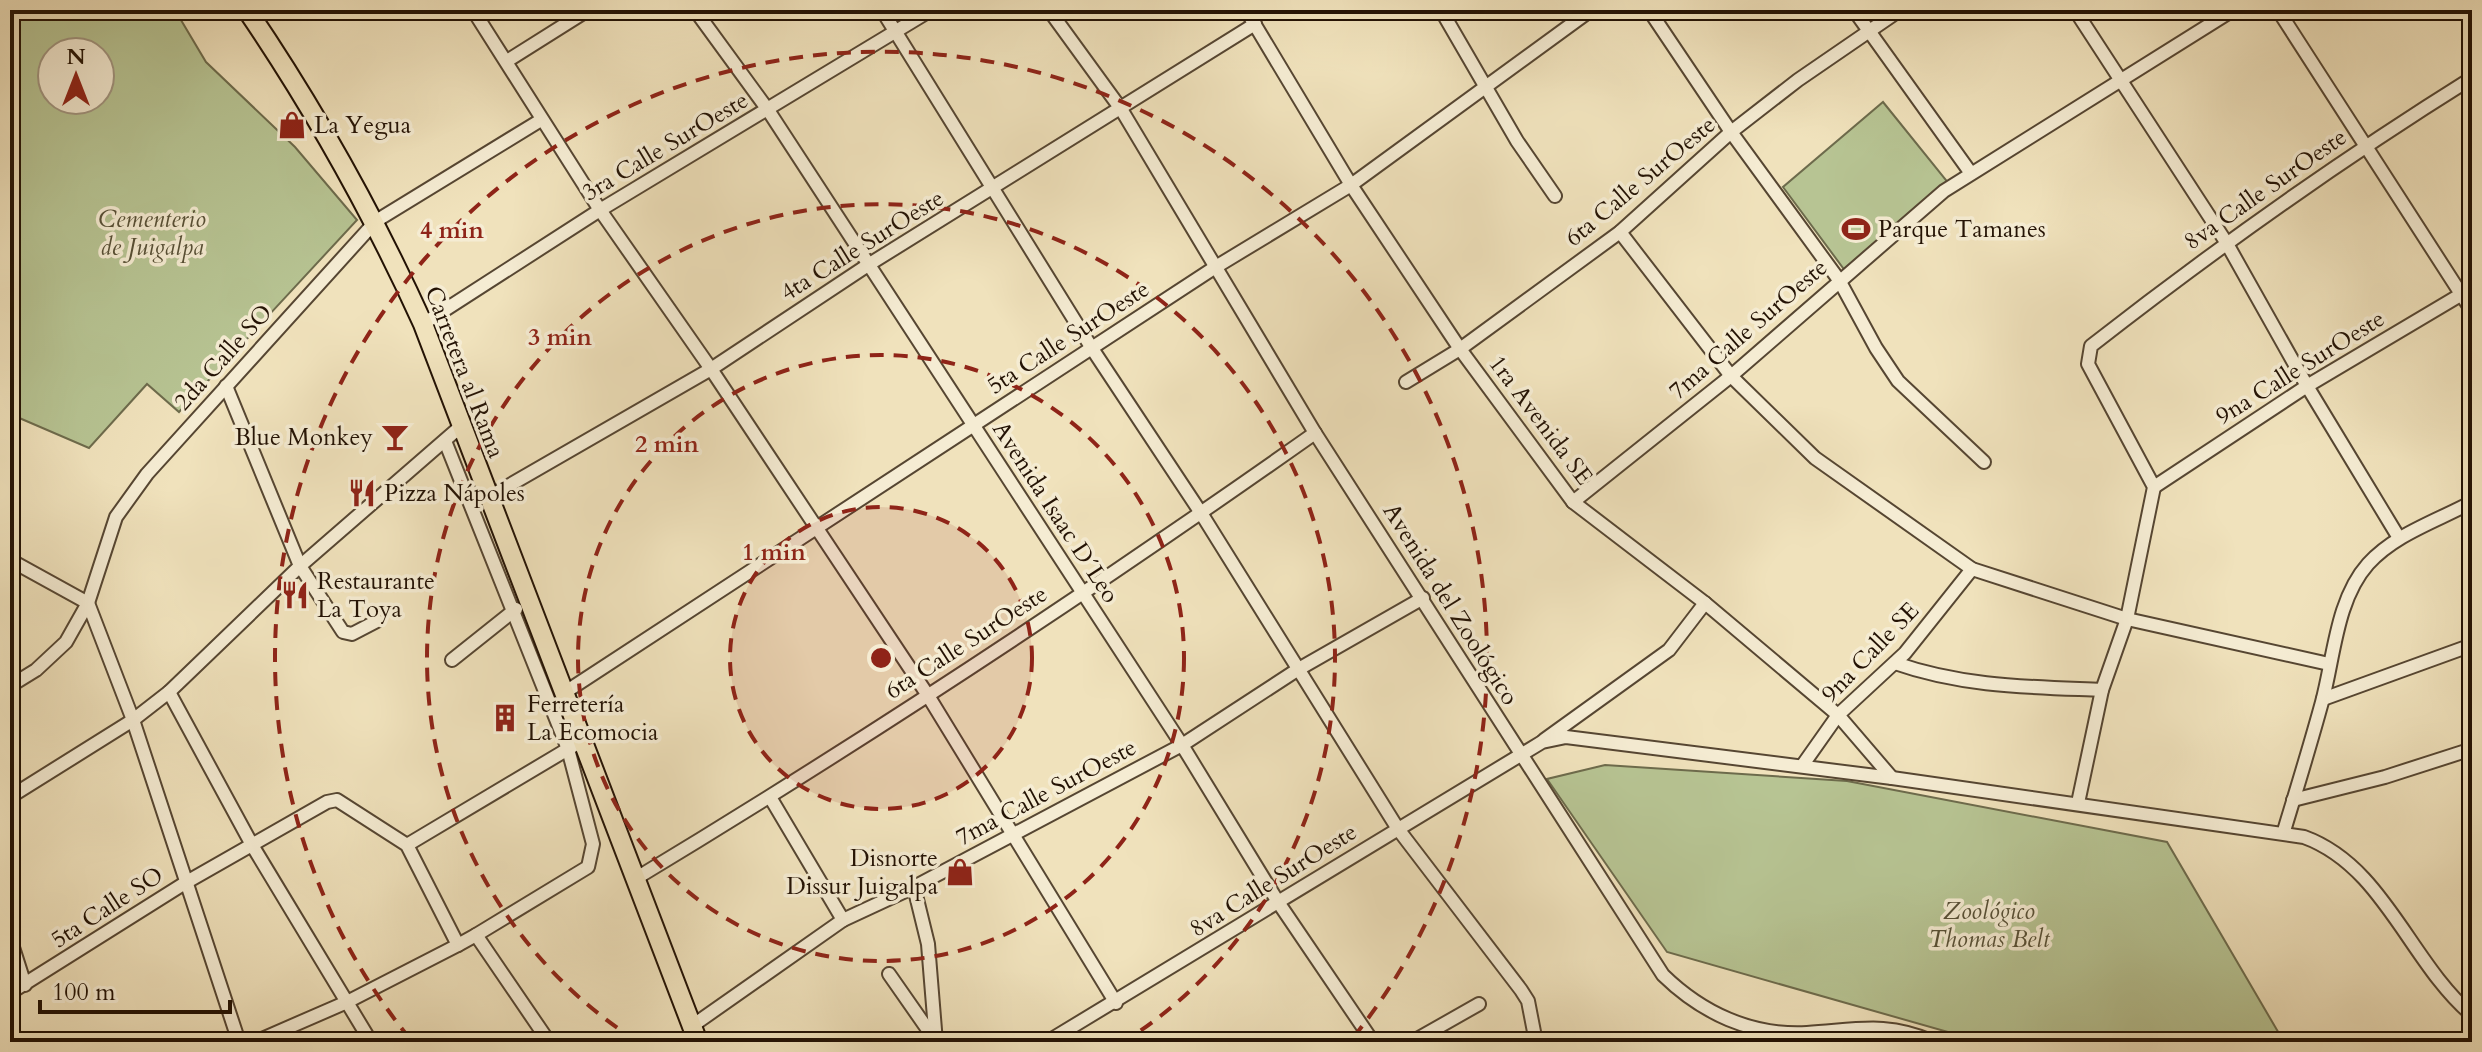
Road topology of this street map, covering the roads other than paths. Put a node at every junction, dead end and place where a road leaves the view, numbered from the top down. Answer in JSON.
{"nodes":[{"id":1,"x":247,"y":10,"type":"edge"},
{"id":2,"x":473,"y":10,"type":"edge"},
{"id":3,"x":588,"y":10,"type":"edge"},
{"id":4,"x":695,"y":10,"type":"edge"},
{"id":5,"x":882,"y":10,"type":"edge"},
{"id":6,"x":931,"y":10,"type":"edge"},
{"id":7,"x":1049,"y":10,"type":"edge"},
{"id":8,"x":1246,"y":10,"type":"edge"},
{"id":9,"x":1441,"y":10,"type":"edge"},
{"id":10,"x":1591,"y":10,"type":"edge"},
{"id":11,"x":1649,"y":10,"type":"edge"},
{"id":12,"x":1854,"y":10,"type":"edge"},
{"id":13,"x":1900,"y":10,"type":"edge"},
{"id":14,"x":2075,"y":10,"type":"edge"},
{"id":15,"x":2233,"y":10,"type":"edge"},
{"id":16,"x":2278,"y":10,"type":"edge"},
{"id":17,"x":1255,"y":24,"type":"junction"},
{"id":18,"x":895,"y":31,"type":"junction"},
{"id":19,"x":1867,"y":32,"type":"junction"},
{"id":20,"x":507,"y":61,"type":"junction"},
{"id":21,"x":2121,"y":78,"type":"junction"},
{"id":22,"x":2472,"y":78,"type":"edge"},
{"id":23,"x":1487,"y":89,"type":"junction"},
{"id":24,"x":1121,"y":109,"type":"junction"},
{"id":25,"x":768,"y":110,"type":"junction"},
{"id":26,"x":541,"y":120,"type":"junction"},
{"id":27,"x":1731,"y":132,"type":"junction"},
{"id":28,"x":2363,"y":146,"type":"junction"},
{"id":29,"x":1970,"y":172,"type":"junction"},
{"id":30,"x":1351,"y":185,"type":"junction"},
{"id":31,"x":994,"y":189,"type":"junction"},
{"id":32,"x":1555,"y":196,"type":"dead end"},
{"id":33,"x":600,"y":210,"type":"junction"},
{"id":34,"x":376,"y":221,"type":"junction"},
{"id":35,"x":1620,"y":232,"type":"junction"},
{"id":36,"x":2226,"y":242,"type":"junction"},
{"id":37,"x":868,"y":265,"type":"junction"},
{"id":38,"x":1214,"y":268,"type":"junction"},
{"id":39,"x":1839,"y":280,"type":"junction"},
{"id":40,"x":2466,"y":291,"type":"edge"},
{"id":41,"x":2472,"y":311,"type":"edge"},
{"id":42,"x":423,"y":324,"type":"junction"},
{"id":43,"x":1460,"y":349,"type":"junction"},
{"id":44,"x":1093,"y":350,"type":"junction"},
{"id":45,"x":711,"y":369,"type":"junction"},
{"id":46,"x":1731,"y":376,"type":"junction"},
{"id":47,"x":1406,"y":382,"type":"dead end"},
{"id":48,"x":226,"y":386,"type":"junction"},
{"id":49,"x":2307,"y":386,"type":"junction"},
{"id":50,"x":972,"y":424,"type":"junction"},
{"id":51,"x":460,"y":427,"type":"junction"},
{"id":52,"x":1315,"y":433,"type":"junction"},
{"id":53,"x":445,"y":441,"type":"junction"},
{"id":54,"x":1984,"y":462,"type":"dead end"},
{"id":55,"x":2154,"y":487,"type":"junction"},
{"id":56,"x":489,"y":497,"type":"junction"},
{"id":57,"x":1573,"y":502,"type":"junction"},
{"id":58,"x":2472,"y":502,"type":"edge"},
{"id":59,"x":1201,"y":513,"type":"junction"},
{"id":60,"x":818,"y":528,"type":"junction"},
{"id":61,"x":2399,"y":538,"type":"junction"},
{"id":62,"x":10,"y":560,"type":"edge"},
{"id":63,"x":300,"y":566,"type":"junction"},
{"id":64,"x":1972,"y":569,"type":"junction"},
{"id":65,"x":1081,"y":593,"type":"junction"},
{"id":66,"x":1423,"y":598,"type":"junction"},
{"id":67,"x":528,"y":599,"type":"junction"},
{"id":68,"x":88,"y":603,"type":"junction"},
{"id":69,"x":1705,"y":603,"type":"junction"},
{"id":70,"x":513,"y":611,"type":"junction"},
{"id":71,"x":2127,"y":619,"type":"junction"},
{"id":72,"x":377,"y":621,"type":"dead end"},
{"id":73,"x":2472,"y":645,"type":"edge"},
{"id":74,"x":452,"y":660,"type":"dead end"},
{"id":75,"x":1895,"y":663,"type":"junction"},
{"id":76,"x":2329,"y":664,"type":"junction"},
{"id":77,"x":1297,"y":670,"type":"junction"},
{"id":78,"x":10,"y":686,"type":"edge"},
{"id":79,"x":2102,"y":690,"type":"junction"},
{"id":80,"x":169,"y":692,"type":"junction"},
{"id":81,"x":564,"y":693,"type":"junction"},
{"id":82,"x":927,"y":694,"type":"junction"},
{"id":83,"x":2323,"y":699,"type":"junction"},
{"id":84,"x":1838,"y":715,"type":"junction"},
{"id":85,"x":133,"y":720,"type":"junction"},
{"id":86,"x":1542,"y":742,"type":"junction"},
{"id":87,"x":575,"y":745,"type":"junction"},
{"id":88,"x":1182,"y":745,"type":"junction"},
{"id":89,"x":2472,"y":749,"type":"edge"},
{"id":90,"x":1521,"y":756,"type":"junction"},
{"id":91,"x":1802,"y":766,"type":"junction"},
{"id":92,"x":1892,"y":778,"type":"junction"},
{"id":93,"x":10,"y":797,"type":"edge"},
{"id":94,"x":770,"y":797,"type":"junction"},
{"id":95,"x":2293,"y":800,"type":"junction"},
{"id":96,"x":2078,"y":803,"type":"junction"},
{"id":97,"x":1398,"y":829,"type":"junction"},
{"id":98,"x":2284,"y":831,"type":"junction"},
{"id":99,"x":1015,"y":833,"type":"junction"},
{"id":100,"x":252,"y":845,"type":"junction"},
{"id":101,"x":407,"y":845,"type":"junction"},
{"id":102,"x":635,"y":879,"type":"junction"},
{"id":103,"x":185,"y":883,"type":"junction"},
{"id":104,"x":914,"y":887,"type":"junction"},
{"id":105,"x":1278,"y":902,"type":"junction"},
{"id":106,"x":843,"y":920,"type":"junction"},
{"id":107,"x":476,"y":935,"type":"junction"},
{"id":108,"x":10,"y":938,"type":"edge"},
{"id":109,"x":458,"y":945,"type":"junction"},
{"id":110,"x":889,"y":974,"type":"dead end"},
{"id":111,"x":25,"y":985,"type":"junction"},
{"id":112,"x":10,"y":993,"type":"edge"},
{"id":113,"x":347,"y":1002,"type":"junction"},
{"id":114,"x":1116,"y":1003,"type":"junction"},
{"id":115,"x":1479,"y":1004,"type":"dead end"},
{"id":116,"x":2472,"y":1015,"type":"edge"},
{"id":117,"x":695,"y":1034,"type":"edge"},
{"id":118,"x":935,"y":1041,"type":"edge"},
{"id":119,"x":239,"y":1042,"type":"edge"},
{"id":120,"x":255,"y":1042,"type":"edge"},
{"id":121,"x":371,"y":1042,"type":"edge"},
{"id":122,"x":549,"y":1042,"type":"edge"},
{"id":123,"x":1047,"y":1042,"type":"edge"},
{"id":124,"x":1373,"y":1042,"type":"edge"},
{"id":125,"x":1412,"y":1042,"type":"edge"},
{"id":126,"x":1536,"y":1042,"type":"edge"},
{"id":127,"x":1934,"y":1042,"type":"edge"}],
"edges":[{"from":1,"to":34,"type":"highway","name":"Carretera al Rama"},
{"from":2,"to":20,"type":"street"},
{"from":3,"to":20,"type":"street"},
{"from":4,"to":25,"type":"street","name":"Avenida Isaac D´Leo"},
{"from":5,"to":18,"type":"street"},
{"from":6,"to":18,"type":"street","name":"3ra Calle SurOeste"},
{"from":7,"to":24,"type":"street","name":"Avenida del Zoológico"},
{"from":8,"to":17,"type":"street","name":"1ra Avenida SE"},
{"from":9,"to":23,"type":"street"},
{"from":10,"to":23,"type":"street","name":"5ta Calle SurOeste"},
{"from":11,"to":27,"type":"street"},
{"from":12,"to":19,"type":"street"},
{"from":13,"to":19,"type":"street","name":"6ta Calle SurOeste"},
{"from":14,"to":21,"type":"street"},
{"from":15,"to":21,"type":"street","name":"7ma Calle SurOeste"},
{"from":16,"to":28,"type":"street"},
{"from":17,"to":24,"type":"street","name":"4ta Calle SurOeste"},
{"from":17,"to":30,"type":"street","name":"1ra Avenida SE"},
{"from":18,"to":25,"type":"street","name":"3ra Calle SurOeste"},
{"from":18,"to":31,"type":"street"},
{"from":19,"to":27,"type":"street","name":"6ta Calle SurOeste"},
{"from":19,"to":29,"type":"street"},
{"from":20,"to":26,"type":"street"},
{"from":21,"to":29,"type":"street","name":"7ma Calle SurOeste"},
{"from":21,"to":36,"type":"street"},
{"from":22,"to":28,"type":"street","name":"8va Calle SurOeste"},
{"from":23,"to":30,"type":"street","name":"5ta Calle SurOeste"},
{"from":23,"to":32,"type":"street"},
{"from":24,"to":31,"type":"street","name":"4ta Calle SurOeste"},
{"from":24,"to":38,"type":"street","name":"Avenida del Zoológico"},
{"from":25,"to":33,"type":"street","name":"3ra Calle SurOeste"},
{"from":25,"to":37,"type":"street","name":"Avenida Isaac D´Leo"},
{"from":26,"to":33,"type":"street"},
{"from":26,"to":34,"type":"street","name":"2da Calle SO"},
{"from":27,"to":35,"type":"street","name":"6ta Calle SurOeste"},
{"from":27,"to":39,"type":"street"},
{"from":28,"to":36,"type":"street","name":"8va Calle SurOeste"},
{"from":28,"to":40,"type":"street"},
{"from":29,"to":39,"type":"street","name":"7ma Calle SurOeste"},
{"from":30,"to":38,"type":"street","name":"5ta Calle SurOeste"},
{"from":30,"to":43,"type":"street","name":"1ra Avenida SE"},
{"from":31,"to":37,"type":"street","name":"4ta Calle SurOeste"},
{"from":31,"to":44,"type":"street"},
{"from":33,"to":42,"type":"street","name":"3ra Calle SurOeste"},
{"from":33,"to":45,"type":"street"},
{"from":34,"to":42,"type":"highway","name":"Carretera al Rama"},
{"from":34,"to":48,"type":"street","name":"2da Calle SO"},
{"from":35,"to":43,"type":"street","name":"6ta Calle SurOeste"},
{"from":35,"to":46,"type":"street"},
{"from":36,"to":49,"type":"street"},
{"from":36,"to":55,"type":"street","name":"8va Calle SurOeste"},
{"from":37,"to":45,"type":"street","name":"4ta Calle SurOeste"},
{"from":37,"to":50,"type":"street","name":"Avenida Isaac D´Leo"},
{"from":38,"to":44,"type":"street","name":"5ta Calle SurOeste"},
{"from":38,"to":52,"type":"street","name":"Avenida del Zoológico"},
{"from":39,"to":46,"type":"street","name":"7ma Calle SurOeste"},
{"from":39,"to":54,"type":"street"},
{"from":40,"to":41,"type":"street"},
{"from":40,"to":49,"type":"street","name":"9na Calle SurOeste"},
{"from":42,"to":51,"type":"highway","name":"Carretera al Rama"},
{"from":43,"to":47,"type":"street","name":"6ta Calle SurOeste"},
{"from":43,"to":57,"type":"street","name":"1ra Avenida SE"},
{"from":44,"to":50,"type":"street","name":"5ta Calle SurOeste"},
{"from":44,"to":59,"type":"street"},
{"from":45,"to":56,"type":"street","name":"4ta Calle SurOeste"},
{"from":45,"to":60,"type":"street"},
{"from":46,"to":57,"type":"street","name":"7ma Calle SurOeste"},
{"from":46,"to":64,"type":"street"},
{"from":48,"to":63,"type":"street"},
{"from":48,"to":68,"type":"street","name":"2da Calle SO"},
{"from":49,"to":55,"type":"street","name":"9na Calle SurOeste"},
{"from":49,"to":61,"type":"street"},
{"from":50,"to":60,"type":"street","name":"5ta Calle SurOeste"},
{"from":50,"to":65,"type":"street","name":"Avenida Isaac D´Leo"},
{"from":51,"to":53,"type":"street"},
{"from":51,"to":56,"type":"highway","name":"Carretera al Rama"},
{"from":52,"to":59,"type":"street","name":"6ta Calle SurOeste"},
{"from":52,"to":66,"type":"street","name":"Avenida del Zoológico"},
{"from":53,"to":63,"type":"street"},
{"from":53,"to":70,"type":"street"},
{"from":55,"to":71,"type":"street"},
{"from":56,"to":67,"type":"highway","name":"Carretera al Rama"},
{"from":57,"to":69,"type":"street","name":"1ra Avenida SE"},
{"from":58,"to":61,"type":"street"},
{"from":59,"to":65,"type":"street","name":"6ta Calle SurOeste"},
{"from":59,"to":77,"type":"street"},
{"from":60,"to":81,"type":"street","name":"5ta Calle SurOeste"},
{"from":60,"to":82,"type":"street"},
{"from":61,"to":76,"type":"street"},
{"from":62,"to":68,"type":"street"},
{"from":63,"to":72,"type":"street"},
{"from":63,"to":80,"type":"street"},
{"from":64,"to":71,"type":"street"},
{"from":64,"to":75,"type":"street","name":"9na Calle SE"},
{"from":65,"to":82,"type":"street","name":"6ta Calle SurOeste"},
{"from":65,"to":88,"type":"street","name":"Avenida Isaac D´Leo"},
{"from":66,"to":77,"type":"street","name":"7ma Calle SurOeste"},
{"from":66,"to":90,"type":"street","name":"Avenida del Zoológico"},
{"from":67,"to":70,"type":"street"},
{"from":67,"to":81,"type":"highway","name":"Carretera al Rama"},
{"from":68,"to":78,"type":"street","name":"2da Calle SO"},
{"from":68,"to":85,"type":"street"},
{"from":69,"to":84,"type":"street","name":"1ra Avenida SE"},
{"from":69,"to":86,"type":"street","name":"8va Calle SurOeste"},
{"from":70,"to":74,"type":"street"},
{"from":70,"to":87,"type":"street"},
{"from":71,"to":76,"type":"street"},
{"from":71,"to":79,"type":"street"},
{"from":73,"to":83,"type":"street"},
{"from":75,"to":79,"type":"street"},
{"from":75,"to":84,"type":"street","name":"9na Calle SE"},
{"from":76,"to":83,"type":"street"},
{"from":77,"to":88,"type":"street","name":"7ma Calle SurOeste"},
{"from":77,"to":97,"type":"street"},
{"from":79,"to":96,"type":"street"},
{"from":80,"to":85,"type":"street"},
{"from":80,"to":100,"type":"street"},
{"from":81,"to":87,"type":"highway","name":"Carretera al Rama"},
{"from":82,"to":94,"type":"street","name":"6ta Calle SurOeste"},
{"from":82,"to":99,"type":"street"},
{"from":83,"to":95,"type":"street"},
{"from":84,"to":91,"type":"street","name":"9na Calle SE"},
{"from":84,"to":92,"type":"street","name":"1ra Avenida SE"},
{"from":85,"to":93,"type":"street"},
{"from":85,"to":103,"type":"street"},
{"from":86,"to":90,"type":"street","name":"8va Calle SurOeste"},
{"from":86,"to":91,"type":"street"},
{"from":87,"to":101,"type":"street"},
{"from":87,"to":102,"type":"highway","name":"Carretera al Rama"},
{"from":87,"to":107,"type":"street"},
{"from":88,"to":99,"type":"street","name":"7ma Calle SurOeste"},
{"from":88,"to":105,"type":"street","name":"Avenida Isaac D´Leo"},
{"from":89,"to":95,"type":"street"},
{"from":90,"to":97,"type":"street","name":"8va Calle SurOeste"},
{"from":90,"to":127,"type":"street","name":"Avenida del Zoológico"},
{"from":91,"to":92,"type":"street"},
{"from":92,"to":96,"type":"street"},
{"from":94,"to":102,"type":"street","name":"6ta Calle SurOeste"},
{"from":94,"to":106,"type":"street"},
{"from":95,"to":98,"type":"street"},
{"from":96,"to":98,"type":"street"},
{"from":97,"to":105,"type":"street","name":"8va Calle SurOeste"},
{"from":97,"to":126,"type":"street"},
{"from":98,"to":116,"type":"street"},
{"from":99,"to":104,"type":"street","name":"7ma Calle SurOeste"},
{"from":99,"to":114,"type":"street"},
{"from":100,"to":101,"type":"street","name":"5ta Calle SO"},
{"from":100,"to":103,"type":"street","name":"5ta Calle SO"},
{"from":100,"to":113,"type":"street"},
{"from":101,"to":109,"type":"street"},
{"from":102,"to":117,"type":"highway","name":"Carretera al Rama"},
{"from":103,"to":111,"type":"street","name":"5ta Calle SO"},
{"from":103,"to":119,"type":"street"},
{"from":104,"to":106,"type":"street","name":"7ma Calle SurOeste"},
{"from":104,"to":118,"type":"street"},
{"from":105,"to":114,"type":"street","name":"8va Calle SurOeste"},
{"from":105,"to":124,"type":"street","name":"Avenida Isaac D´Leo"},
{"from":106,"to":117,"type":"street","name":"7ma Calle SurOeste"},
{"from":107,"to":109,"type":"street"},
{"from":107,"to":122,"type":"street"},
{"from":108,"to":111,"type":"street"},
{"from":109,"to":113,"type":"street"},
{"from":110,"to":118,"type":"street"},
{"from":111,"to":112,"type":"street","name":"5ta Calle SO"},
{"from":113,"to":120,"type":"street"},
{"from":113,"to":121,"type":"street"},
{"from":114,"to":123,"type":"street","name":"8va Calle SurOeste"},
{"from":115,"to":125,"type":"street"}]}
